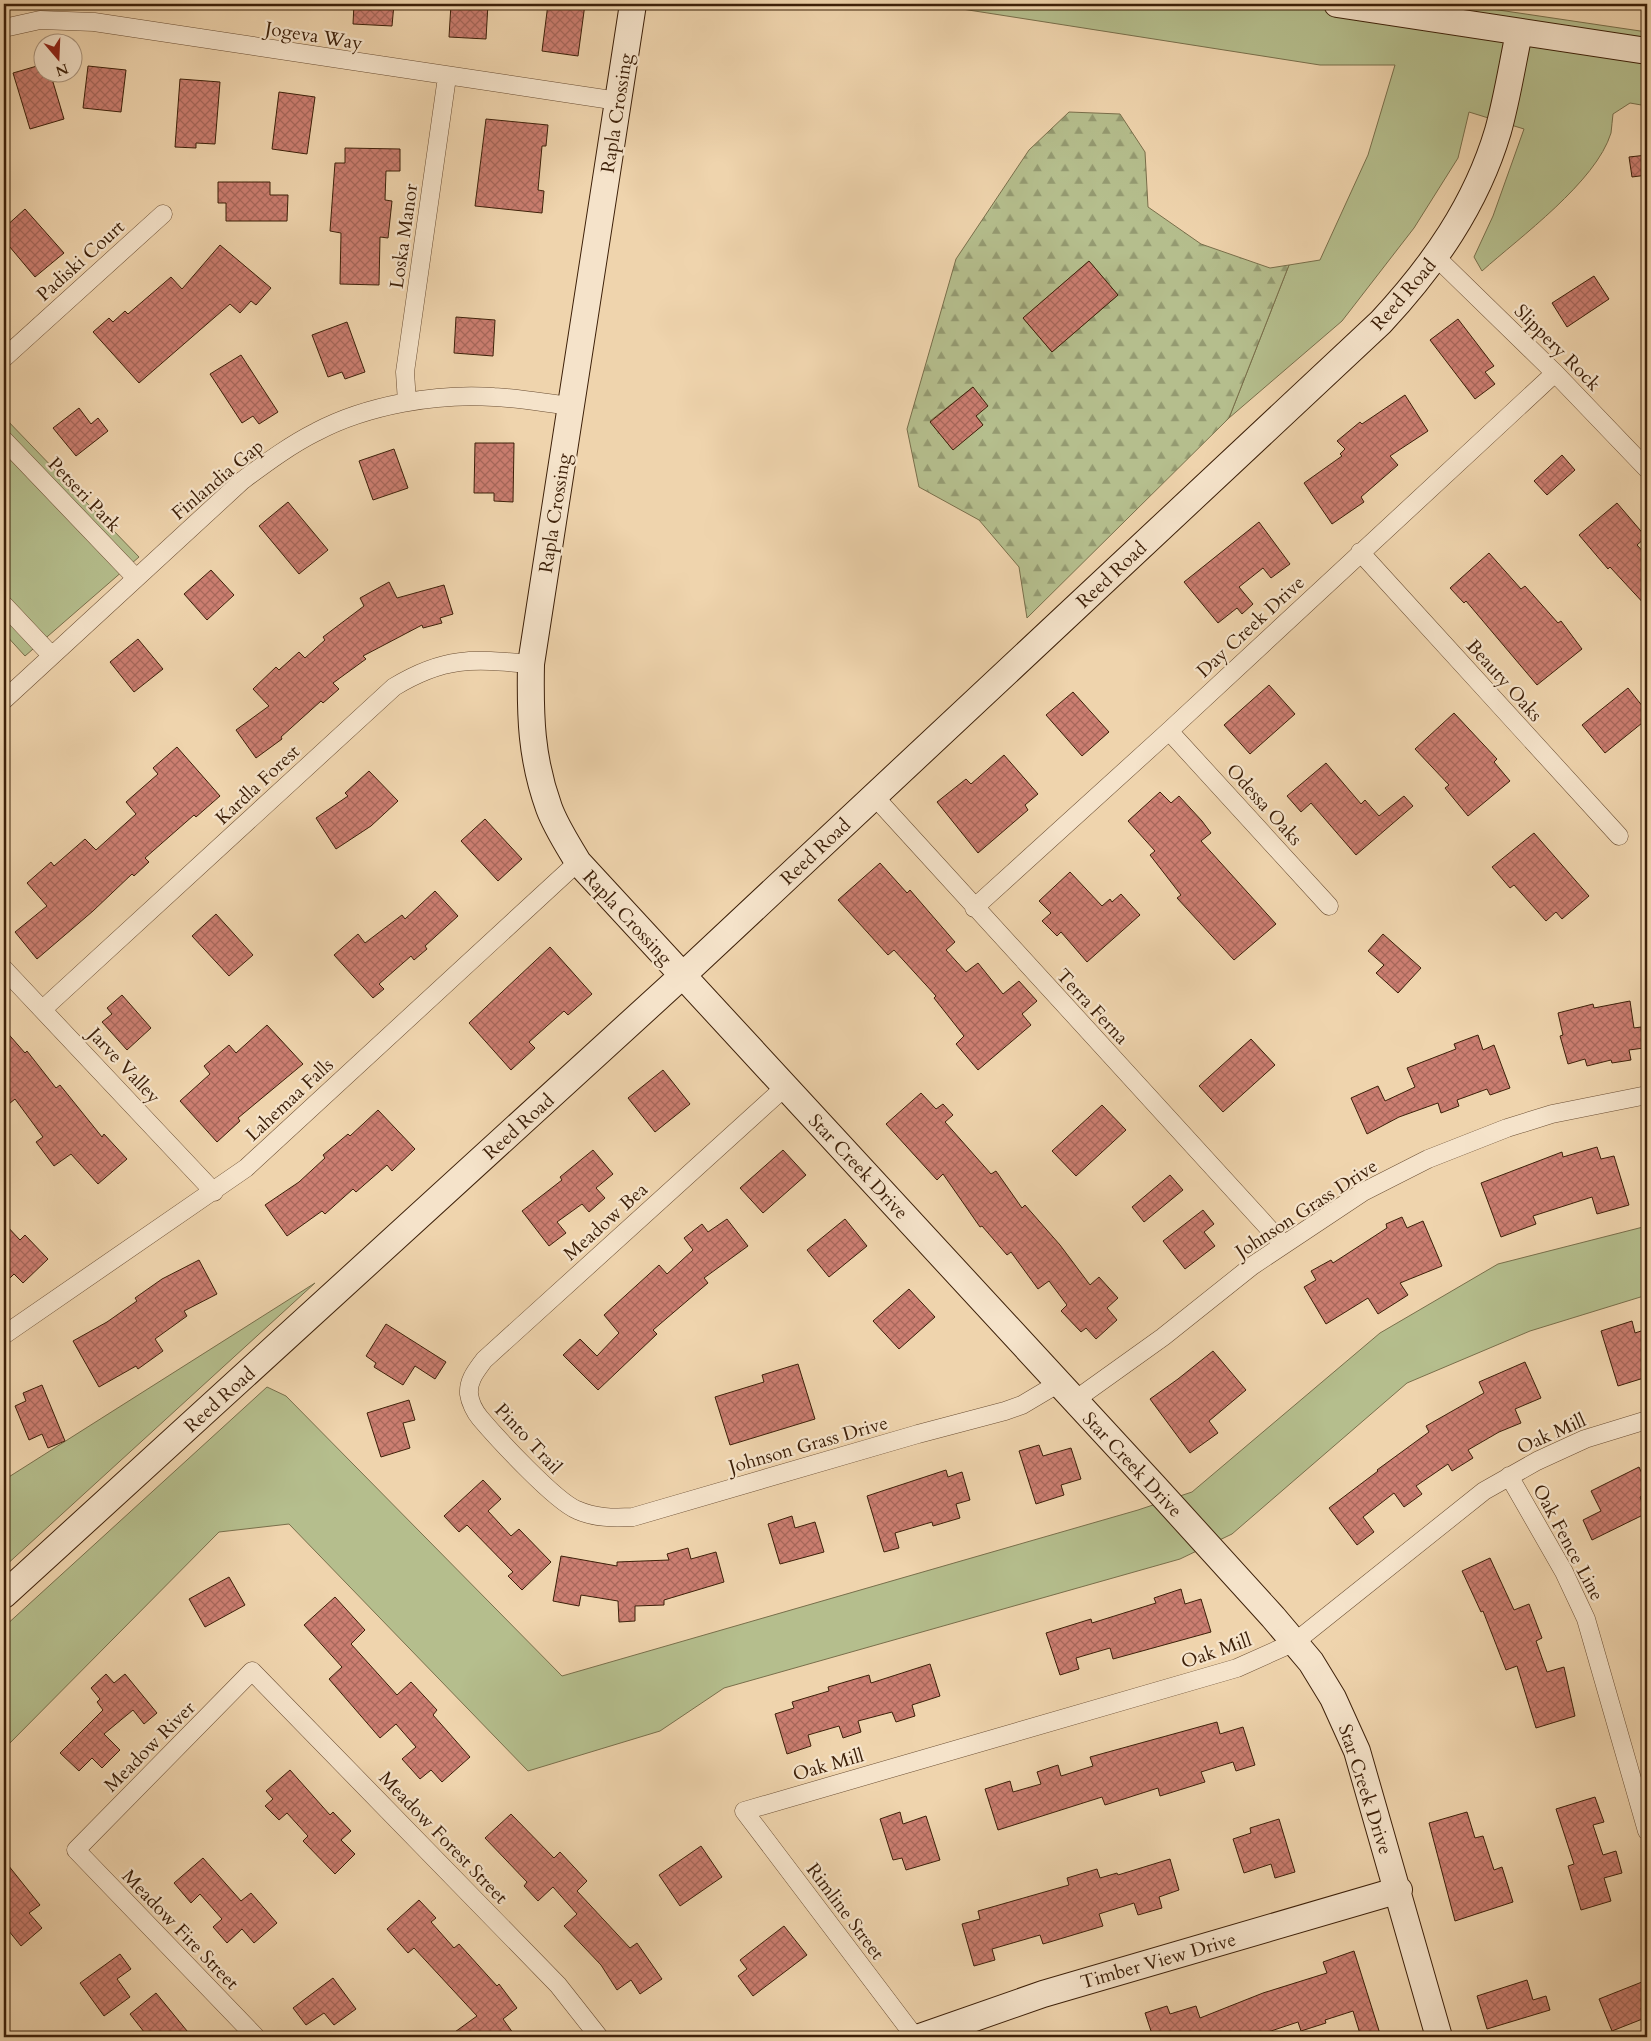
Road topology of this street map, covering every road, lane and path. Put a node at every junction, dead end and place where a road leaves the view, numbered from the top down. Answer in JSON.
{"nodes":[{"id":1,"x":633,"y":4,"type":"edge"},
{"id":2,"x":1336,"y":4,"type":"edge"},
{"id":3,"x":4,"y":28,"type":"edge"},
{"id":4,"x":1519,"y":33,"type":"junction"},
{"id":5,"x":1647,"y":51,"type":"edge"},
{"id":6,"x":447,"y":77,"type":"junction"},
{"id":7,"x":618,"y":101,"type":"junction"},
{"id":8,"x":163,"y":214,"type":"dead end"},
{"id":9,"x":1436,"y":256,"type":"junction"},
{"id":10,"x":4,"y":358,"type":"edge"},
{"id":11,"x":1555,"y":373,"type":"junction"},
{"id":12,"x":407,"y":402,"type":"junction"},
{"id":13,"x":570,"y":406,"type":"junction"},
{"id":14,"x":4,"y":440,"type":"edge"},
{"id":15,"x":1647,"y":469,"type":"edge"},
{"id":16,"x":1360,"y":552,"type":"junction"},
{"id":17,"x":136,"y":578,"type":"junction"},
{"id":18,"x":4,"y":605,"type":"edge"},
{"id":19,"x":51,"y":655,"type":"junction"},
{"id":20,"x":531,"y":664,"type":"junction"},
{"id":21,"x":4,"y":700,"type":"edge"},
{"id":22,"x":1169,"y":731,"type":"junction"},
{"id":23,"x":874,"y":796,"type":"junction"},
{"id":24,"x":1619,"y":836,"type":"dead end"},
{"id":25,"x":578,"y":862,"type":"junction"},
{"id":26,"x":1329,"y":906,"type":"dead end"},
{"id":27,"x":974,"y":908,"type":"junction"},
{"id":28,"x":4,"y":969,"type":"edge"},
{"id":29,"x":683,"y":975,"type":"junction"},
{"id":30,"x":43,"y":1009,"type":"junction"},
{"id":31,"x":784,"y":1088,"type":"junction"},
{"id":32,"x":1647,"y":1095,"type":"edge"},
{"id":33,"x":214,"y":1192,"type":"junction"},
{"id":34,"x":1283,"y":1244,"type":"junction"},
{"id":35,"x":4,"y":1336,"type":"edge"},
{"id":36,"x":1067,"y":1392,"type":"junction"},
{"id":37,"x":469,"y":1395,"type":"joint"},
{"id":38,"x":1647,"y":1420,"type":"edge"},
{"id":39,"x":1509,"y":1476,"type":"junction"},
{"id":40,"x":566,"y":1504,"type":"joint"},
{"id":41,"x":4,"y":1595,"type":"edge"},
{"id":42,"x":1295,"y":1642,"type":"junction"},
{"id":43,"x":252,"y":1672,"type":"joint"},
{"id":44,"x":744,"y":1811,"type":"joint"},
{"id":45,"x":1647,"y":1831,"type":"edge"},
{"id":46,"x":76,"y":1850,"type":"joint"},
{"id":47,"x":1399,"y":1890,"type":"junction"},
{"id":48,"x":256,"y":2037,"type":"edge"},
{"id":49,"x":599,"y":2037,"type":"edge"},
{"id":50,"x":915,"y":2037,"type":"edge"},
{"id":51,"x":920,"y":2037,"type":"edge"},
{"id":52,"x":1439,"y":2037,"type":"edge"}],
"edges":[{"from":1,"to":7,"type":"street","name":"Rapla Crossing"},
{"from":2,"to":4,"type":"street"},
{"from":3,"to":6,"type":"street","name":"Jogeva Way"},
{"from":4,"to":5,"type":"street"},
{"from":4,"to":9,"type":"street","name":"Reed Road"},
{"from":6,"to":7,"type":"street","name":"Jogeva Way"},
{"from":6,"to":12,"type":"street","name":"Loska Manor"},
{"from":7,"to":13,"type":"street","name":"Rapla Crossing"},
{"from":8,"to":10,"type":"street","name":"Padiski Court"},
{"from":9,"to":11,"type":"street","name":"Slippery Rock"},
{"from":9,"to":23,"type":"street","name":"Reed Road"},
{"from":11,"to":15,"type":"street","name":"Slippery Rock"},
{"from":11,"to":16,"type":"street","name":"Day Creek Drive"},
{"from":12,"to":13,"type":"street","name":"Finlandia Gap"},
{"from":12,"to":17,"type":"street","name":"Finlandia Gap"},
{"from":13,"to":20,"type":"street","name":"Rapla Crossing"},
{"from":14,"to":17,"type":"street","name":"Petseri Park"},
{"from":16,"to":22,"type":"street","name":"Day Creek Drive"},
{"from":16,"to":24,"type":"street","name":"Beauty Oaks"},
{"from":17,"to":19,"type":"street","name":"Finlandia Gap"},
{"from":18,"to":19,"type":"street"},
{"from":19,"to":21,"type":"street","name":"Finlandia Gap"},
{"from":20,"to":25,"type":"street","name":"Rapla Crossing"},
{"from":20,"to":30,"type":"street","name":"Kardla Forest"},
{"from":22,"to":26,"type":"street","name":"Odessa Oaks"},
{"from":22,"to":27,"type":"street","name":"Day Creek Drive"},
{"from":23,"to":27,"type":"street","name":"Terra Ferna"},
{"from":23,"to":29,"type":"street","name":"Reed Road"},
{"from":25,"to":29,"type":"street","name":"Rapla Crossing"},
{"from":25,"to":33,"type":"street","name":"Lahemaa Falls"},
{"from":27,"to":34,"type":"street","name":"Terra Ferna"},
{"from":28,"to":30,"type":"street","name":"Jarve Valley"},
{"from":29,"to":31,"type":"street","name":"Star Creek Drive"},
{"from":29,"to":41,"type":"street","name":"Reed Road"},
{"from":30,"to":33,"type":"street","name":"Jarve Valley"},
{"from":31,"to":36,"type":"street","name":"Star Creek Drive"},
{"from":31,"to":37,"type":"street","name":"Meadow Bea"},
{"from":32,"to":34,"type":"street","name":"Johnson Grass Drive"},
{"from":33,"to":35,"type":"street","name":"Lahemaa Falls"},
{"from":34,"to":36,"type":"street","name":"Johnson Grass Drive"},
{"from":36,"to":40,"type":"street","name":"Johnson Grass Drive"},
{"from":36,"to":42,"type":"street","name":"Star Creek Drive"},
{"from":37,"to":40,"type":"street","name":"Pinto Trail"},
{"from":38,"to":39,"type":"street","name":"Oak Mill"},
{"from":39,"to":42,"type":"street","name":"Oak Mill"},
{"from":39,"to":45,"type":"street","name":"Oak Fence Line"},
{"from":42,"to":44,"type":"street","name":"Oak Mill"},
{"from":42,"to":47,"type":"street","name":"Star Creek Drive"},
{"from":43,"to":46,"type":"street","name":"Meadow River"},
{"from":43,"to":49,"type":"street","name":"Meadow Forest Street"},
{"from":44,"to":50,"type":"street","name":"Rimline Street"},
{"from":46,"to":48,"type":"street","name":"Meadow Fire Street"},
{"from":47,"to":51,"type":"street","name":"Timber View Drive"},
{"from":47,"to":52,"type":"street","name":"Star Creek Drive"}]}
